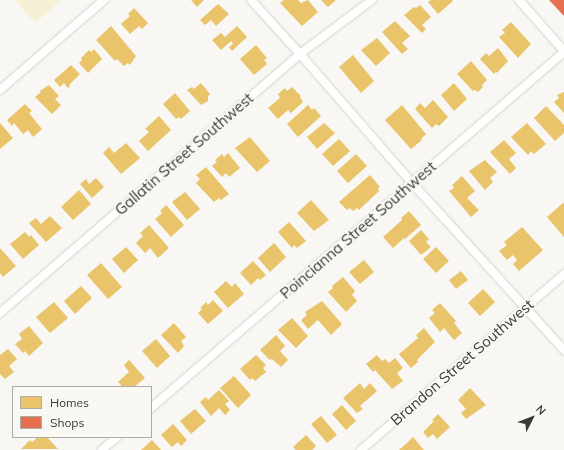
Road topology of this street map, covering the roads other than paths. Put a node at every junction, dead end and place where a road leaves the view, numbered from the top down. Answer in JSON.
{"nodes":[{"id":1,"x":104,"y":0,"type":"edge"},
{"id":2,"x":251,"y":0,"type":"edge"},
{"id":3,"x":372,"y":0,"type":"edge"},
{"id":4,"x":519,"y":0,"type":"edge"},
{"id":5,"x":564,"y":52,"type":"edge"},
{"id":6,"x":300,"y":54,"type":"junction"},
{"id":7,"x":0,"y":90,"type":"edge"},
{"id":8,"x":412,"y":183,"type":"junction"},
{"id":9,"x":564,"y":274,"type":"edge"},
{"id":10,"x":526,"y":307,"type":"junction"},
{"id":11,"x":0,"y":313,"type":"edge"},
{"id":12,"x":564,"y":350,"type":"edge"},
{"id":13,"x":152,"y":407,"type":"edge"},
{"id":14,"x":117,"y":438,"type":"edge"},
{"id":15,"x":102,"y":450,"type":"edge"},
{"id":16,"x":361,"y":450,"type":"edge"}],
"edges":[{"from":1,"to":7,"type":"street"},
{"from":2,"to":6,"type":"street"},
{"from":3,"to":6,"type":"street","name":"Gallatin Street Southwest"},
{"from":4,"to":5,"type":"street"},
{"from":5,"to":8,"type":"street","name":"Poincianna Street Southwest"},
{"from":6,"to":8,"type":"street"},
{"from":6,"to":11,"type":"street","name":"Gallatin Street Southwest"},
{"from":8,"to":10,"type":"street"},
{"from":8,"to":13,"type":"street","name":"Poincianna Street Southwest"},
{"from":9,"to":10,"type":"street","name":"Brandon Street Southwest"},
{"from":10,"to":12,"type":"street"},
{"from":10,"to":16,"type":"street","name":"Brandon Street Southwest"},
{"from":14,"to":15,"type":"street"}]}
